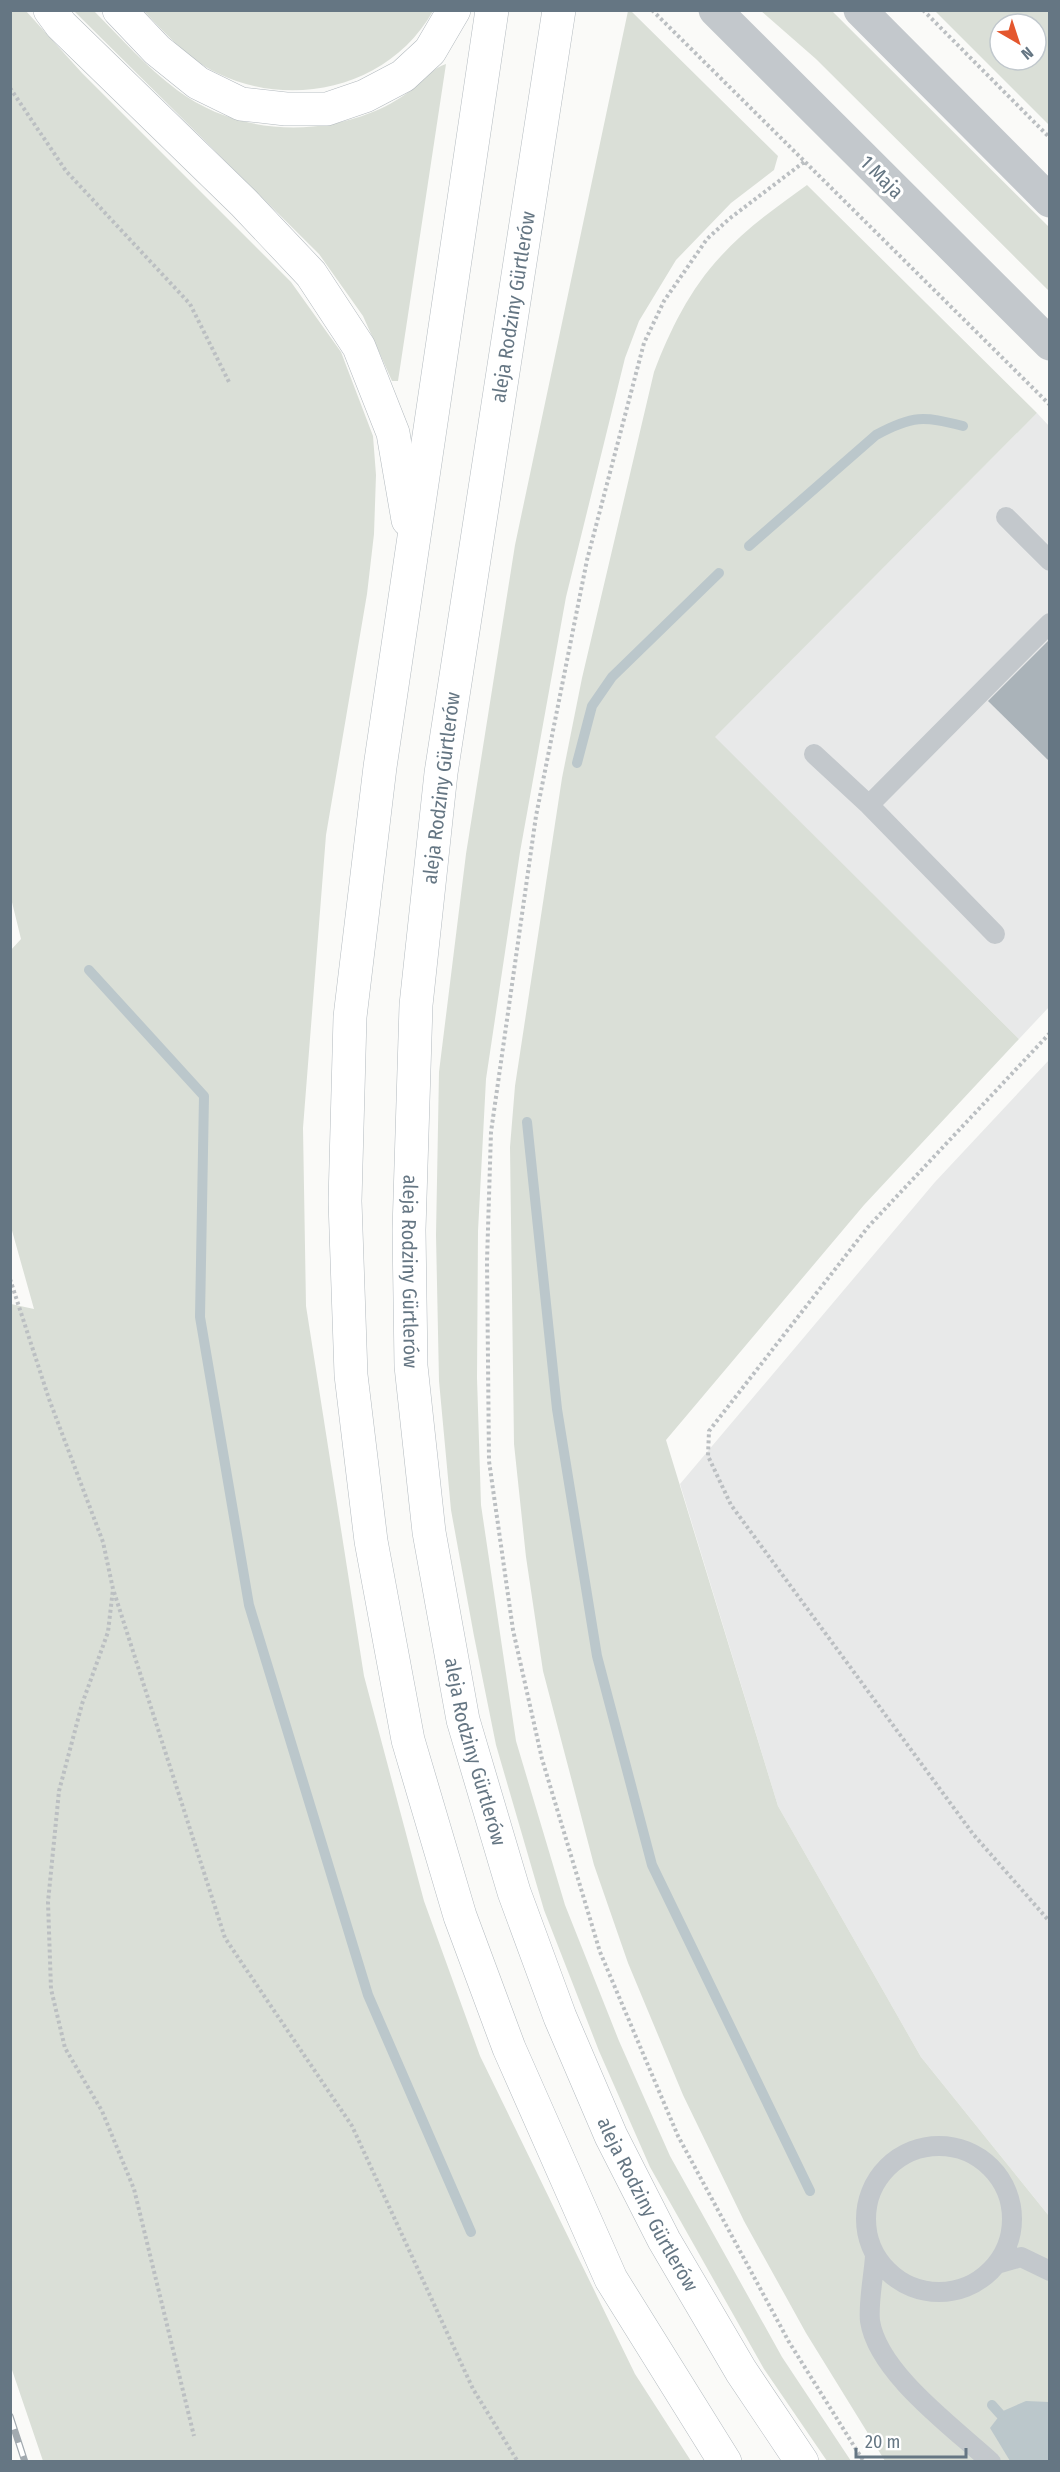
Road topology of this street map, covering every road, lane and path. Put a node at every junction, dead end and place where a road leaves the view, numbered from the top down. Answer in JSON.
{"nodes":[{"id":1,"x":50,"y":10,"type":"edge"},
{"id":2,"x":119,"y":10,"type":"edge"},
{"id":3,"x":454,"y":10,"type":"edge"},
{"id":4,"x":492,"y":10,"type":"edge"},
{"id":5,"x":559,"y":10,"type":"edge"},
{"id":6,"x":652,"y":10,"type":"edge"},
{"id":7,"x":715,"y":10,"type":"edge"},
{"id":8,"x":860,"y":10,"type":"edge"},
{"id":9,"x":923,"y":10,"type":"edge"},
{"id":10,"x":10,"y":88,"type":"edge"},
{"id":11,"x":1050,"y":138,"type":"edge"},
{"id":12,"x":804,"y":162,"type":"junction"},
{"id":13,"x":1050,"y":201,"type":"edge"},
{"id":14,"x":1050,"y":344,"type":"edge"},
{"id":15,"x":229,"y":382,"type":"dead end"},
{"id":16,"x":1050,"y":405,"type":"edge"},
{"id":17,"x":1006,"y":517,"type":"dead end"},
{"id":18,"x":413,"y":549,"type":"junction"},
{"id":19,"x":1050,"y":561,"type":"edge"},
{"id":20,"x":1050,"y":623,"type":"edge"},
{"id":21,"x":814,"y":754,"type":"dead end"},
{"id":22,"x":869,"y":805,"type":"junction"},
{"id":23,"x":995,"y":934,"type":"dead end"},
{"id":24,"x":1050,"y":1033,"type":"edge"},
{"id":25,"x":10,"y":1279,"type":"edge"},
{"id":26,"x":113,"y":1589,"type":"junction"},
{"id":27,"x":1050,"y":1922,"type":"edge"},
{"id":28,"x":875,"y":2256,"type":"junction"},
{"id":29,"x":997,"y":2264,"type":"junction"},
{"id":30,"x":1050,"y":2271,"type":"edge"},
{"id":31,"x":194,"y":2436,"type":"dead end"},
{"id":32,"x":518,"y":2462,"type":"edge"},
{"id":33,"x":725,"y":2462,"type":"edge"},
{"id":34,"x":802,"y":2462,"type":"edge"},
{"id":35,"x":864,"y":2462,"type":"edge"},
{"id":36,"x":991,"y":2462,"type":"edge"}],
"edges":[{"from":1,"to":18,"type":"main road"},
{"from":2,"to":3,"type":"main road"},
{"from":4,"to":18,"type":"main road"},
{"from":5,"to":34,"type":"main road","name":"aleja Rodziny Gürtlerów"},
{"from":6,"to":12,"type":"path"},
{"from":7,"to":14,"type":"street","name":"1 Maja"},
{"from":8,"to":13,"type":"street"},
{"from":9,"to":11,"type":"path"},
{"from":10,"to":15,"type":"path"},
{"from":12,"to":16,"type":"path"},
{"from":12,"to":35,"type":"path"},
{"from":17,"to":19,"type":"lane"},
{"from":18,"to":33,"type":"main road"},
{"from":20,"to":22,"type":"lane"},
{"from":21,"to":22,"type":"lane"},
{"from":22,"to":23,"type":"lane"},
{"from":24,"to":27,"type":"path"},
{"from":25,"to":26,"type":"path"},
{"from":26,"to":31,"type":"path"},
{"from":26,"to":32,"type":"path"},
{"from":28,"to":29,"type":"lane"},
{"from":28,"to":29,"type":"lane"},
{"from":28,"to":36,"type":"lane"},
{"from":29,"to":30,"type":"lane"}]}
